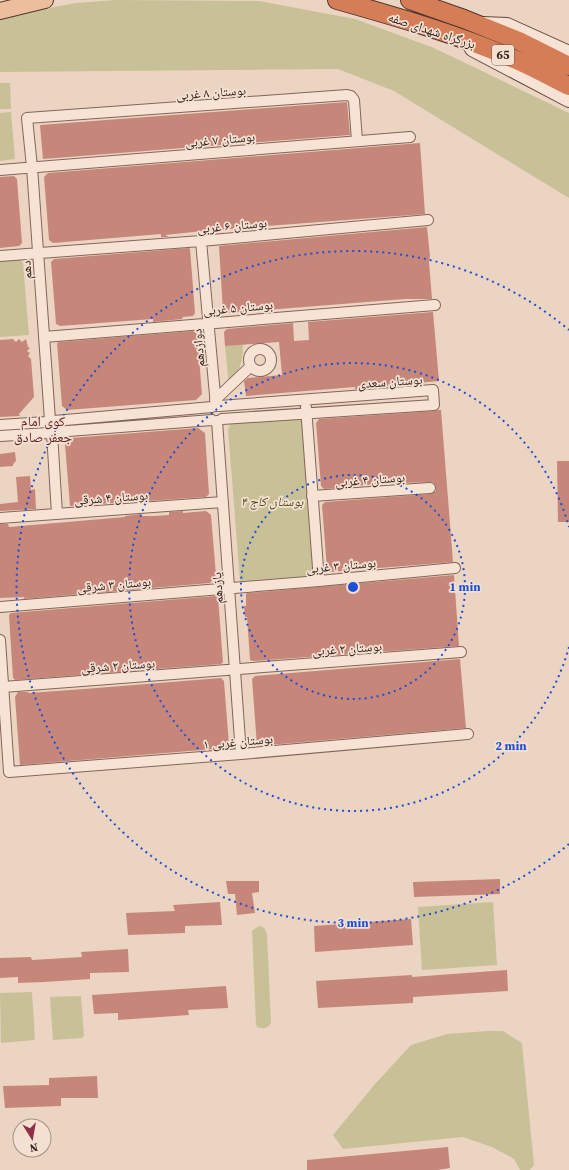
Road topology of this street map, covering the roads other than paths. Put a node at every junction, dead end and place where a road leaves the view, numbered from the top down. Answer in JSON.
{"nodes":[{"id":1,"x":45,"y":0,"type":"edge"},
{"id":2,"x":337,"y":0,"type":"edge"},
{"id":3,"x":410,"y":0,"type":"edge"},
{"id":4,"x":0,"y":11,"type":"edge"},
{"id":5,"x":476,"y":24,"type":"junction"},
{"id":6,"x":434,"y":30,"type":"junction"},
{"id":7,"x":569,"y":53,"type":"edge"},
{"id":8,"x":569,"y":66,"type":"edge"},
{"id":9,"x":569,"y":86,"type":"edge"},
{"id":10,"x":569,"y":100,"type":"edge"},
{"id":11,"x":27,"y":118,"type":"joint"},
{"id":12,"x":410,"y":137,"type":"dead end"},
{"id":13,"x":357,"y":141,"type":"junction"},
{"id":14,"x":32,"y":168,"type":"junction"},
{"id":15,"x":0,"y":170,"type":"edge"},
{"id":16,"x":428,"y":220,"type":"dead end"},
{"id":17,"x":201,"y":241,"type":"junction"},
{"id":18,"x":38,"y":253,"type":"junction"},
{"id":19,"x":0,"y":256,"type":"edge"},
{"id":20,"x":435,"y":304,"type":"dead end"},
{"id":21,"x":209,"y":322,"type":"junction"},
{"id":22,"x":44,"y":337,"type":"junction"},
{"id":23,"x":251,"y":366,"type":"dead end"},
{"id":24,"x":305,"y":400,"type":"junction"},
{"id":25,"x":216,"y":405,"type":"junction"},
{"id":26,"x":306,"y":413,"type":"junction"},
{"id":27,"x":217,"y":420,"type":"junction"},
{"id":28,"x":50,"y":421,"type":"junction"},
{"id":29,"x":0,"y":425,"type":"edge"},
{"id":30,"x":51,"y":433,"type":"junction"},
{"id":31,"x":0,"y":436,"type":"edge"},
{"id":32,"x":430,"y":488,"type":"dead end"},
{"id":33,"x":312,"y":496,"type":"junction"},
{"id":34,"x":223,"y":502,"type":"junction"},
{"id":35,"x":57,"y":514,"type":"junction"},
{"id":36,"x":0,"y":518,"type":"edge"},
{"id":37,"x":455,"y":568,"type":"dead end"},
{"id":38,"x":319,"y":581,"type":"junction"},
{"id":39,"x":230,"y":587,"type":"junction"},
{"id":40,"x":0,"y":607,"type":"edge"},
{"id":41,"x":0,"y":640,"type":"edge"},
{"id":42,"x":461,"y":652,"type":"dead end"},
{"id":43,"x":235,"y":670,"type":"junction"},
{"id":44,"x":3,"y":687,"type":"junction"},
{"id":45,"x":468,"y":734,"type":"dead end"},
{"id":46,"x":241,"y":754,"type":"junction"}],
"edges":[{"from":1,"to":4,"type":"main road"},
{"from":2,"to":6,"type":"highway","name":"بزرگراه شهدای صفه","number":"65"},
{"from":3,"to":5,"type":"highway","name":"بزرگراه شهدای صفه","number":"65"},
{"from":5,"to":7,"type":"main road"},
{"from":5,"to":8,"type":"highway","name":"بزرگراه شهدای صفه","number":"65"},
{"from":6,"to":9,"type":"highway","name":"بزرگراه شهدای صفه","number":"65"},
{"from":6,"to":10,"type":"main road"},
{"from":11,"to":13,"type":"street","name":"بوستان ۸ غربی"},
{"from":11,"to":14,"type":"street","name":"دهم"},
{"from":12,"to":13,"type":"street","name":"بوستان ۷ غربی"},
{"from":13,"to":14,"type":"street","name":"بوستان ۷ غربی"},
{"from":14,"to":15,"type":"street","name":"بوستان ۷ غربی"},
{"from":14,"to":18,"type":"street","name":"دهم"},
{"from":16,"to":17,"type":"street","name":"بوستان ۶ غربی"},
{"from":17,"to":18,"type":"street","name":"بوستان ۶ غربی"},
{"from":17,"to":21,"type":"street","name":"دوازدهم"},
{"from":18,"to":19,"type":"street","name":"بوستان ۶ غربی"},
{"from":18,"to":22,"type":"street","name":"دهم"},
{"from":20,"to":21,"type":"street","name":"بوستان ۵ غربی"},
{"from":21,"to":22,"type":"street","name":"بوستان ۵ غربی"},
{"from":21,"to":25,"type":"street","name":"دوازدهم"},
{"from":22,"to":28,"type":"street","name":"دهم"},
{"from":23,"to":25,"type":"street"},
{"from":24,"to":25,"type":"street","name":"بوستان سعدی"},
{"from":24,"to":26,"type":"street"},
{"from":24,"to":26,"type":"street","name":"بوستان سعدی"},
{"from":25,"to":27,"type":"street","name":"دوازدهم"},
{"from":25,"to":28,"type":"street","name":"بوستان سعدی"},
{"from":26,"to":27,"type":"street","name":"بوستان سعدی"},
{"from":26,"to":33,"type":"street"},
{"from":27,"to":30,"type":"street","name":"بوستان سعدی"},
{"from":27,"to":34,"type":"street","name":"یازدهم"},
{"from":28,"to":29,"type":"street","name":"بوستان سعدی"},
{"from":28,"to":30,"type":"street","name":"دهم"},
{"from":30,"to":31,"type":"street","name":"بوستان سعدی"},
{"from":30,"to":35,"type":"street"},
{"from":32,"to":33,"type":"street","name":"بوستان ۴ غربی"},
{"from":33,"to":38,"type":"street"},
{"from":34,"to":35,"type":"street","name":"بوستان ۴ شرقی"},
{"from":34,"to":39,"type":"street","name":"یازدهم"},
{"from":35,"to":36,"type":"street","name":"بوستان ۴ شرقی"},
{"from":37,"to":38,"type":"street","name":"بوستان ۳ غربی"},
{"from":38,"to":39,"type":"street","name":"بوستان ۳ غربی"},
{"from":39,"to":40,"type":"street","name":"بوستان ۳ شرقی"},
{"from":39,"to":43,"type":"street","name":"یازدهم"},
{"from":41,"to":44,"type":"street"},
{"from":42,"to":43,"type":"street","name":"بوستان ۲ غربی"},
{"from":43,"to":44,"type":"street","name":"بوستان ۲ شرقی"},
{"from":43,"to":46,"type":"street","name":"یازدهم"},
{"from":44,"to":46,"type":"street","name":"بوستان غربی ۱"},
{"from":45,"to":46,"type":"street","name":"بوستان غربی ۱"}]}
